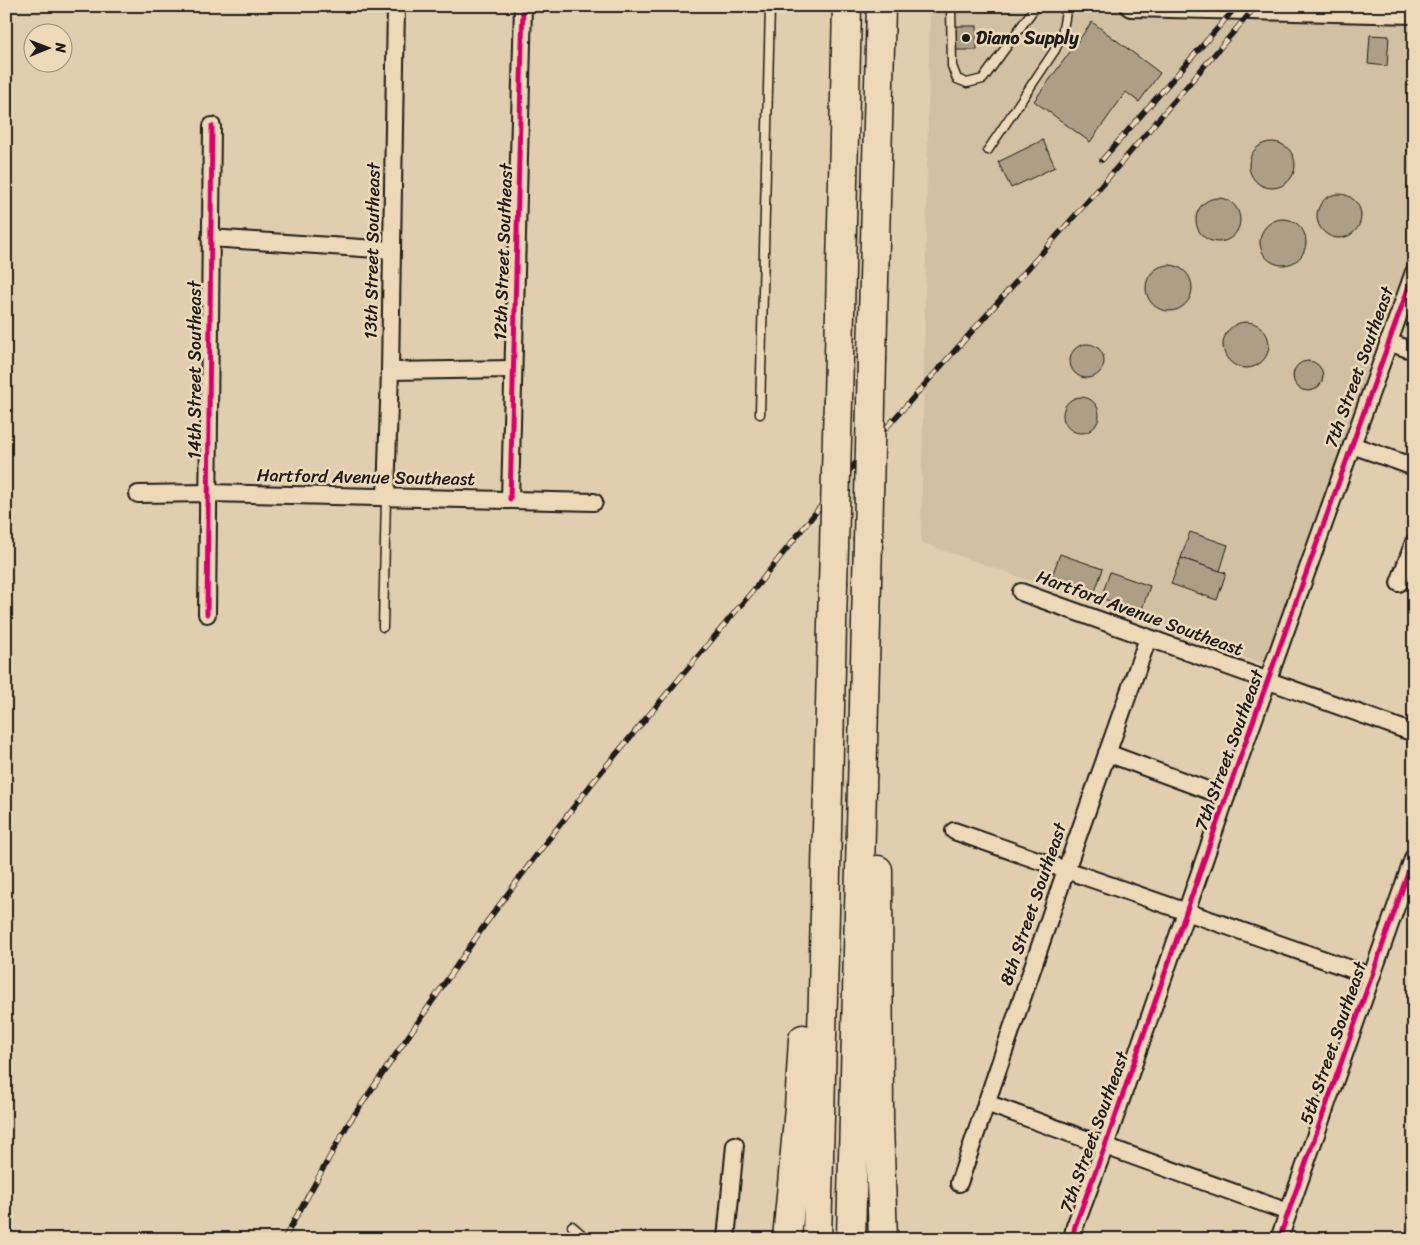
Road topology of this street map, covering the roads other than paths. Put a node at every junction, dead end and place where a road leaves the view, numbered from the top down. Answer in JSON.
{"nodes":[{"id":1,"x":396,"y":6,"type":"edge"},
{"id":2,"x":523,"y":6,"type":"edge"},
{"id":3,"x":770,"y":6,"type":"edge"},
{"id":4,"x":847,"y":6,"type":"edge"},
{"id":5,"x":881,"y":6,"type":"edge"},
{"id":6,"x":951,"y":6,"type":"edge"},
{"id":7,"x":1036,"y":6,"type":"edge"},
{"id":8,"x":1067,"y":6,"type":"edge"},
{"id":9,"x":1131,"y":6,"type":"edge"},
{"id":10,"x":1190,"y":7,"type":"edge"},
{"id":11,"x":1414,"y":13,"type":"edge"},
{"id":12,"x":212,"y":126,"type":"dead end"},
{"id":13,"x":988,"y":150,"type":"dead end"},
{"id":14,"x":210,"y":238,"type":"junction"},
{"id":15,"x":392,"y":250,"type":"junction"},
{"id":16,"x":1414,"y":272,"type":"edge"},
{"id":17,"x":1388,"y":342,"type":"junction"},
{"id":18,"x":1414,"y":351,"type":"edge"},
{"id":19,"x":513,"y":370,"type":"junction"},
{"id":20,"x":390,"y":371,"type":"junction"},
{"id":21,"x":760,"y":414,"type":"dead end"},
{"id":22,"x":1352,"y":445,"type":"junction"},
{"id":23,"x":1414,"y":467,"type":"edge"},
{"id":24,"x":138,"y":494,"type":"dead end"},
{"id":25,"x":208,"y":494,"type":"junction"},
{"id":26,"x":386,"y":497,"type":"junction"},
{"id":27,"x":510,"y":499,"type":"junction"},
{"id":28,"x":594,"y":502,"type":"dead end"},
{"id":29,"x":1414,"y":542,"type":"edge"},
{"id":30,"x":1399,"y":583,"type":"dead end"},
{"id":31,"x":1021,"y":592,"type":"dead end"},
{"id":32,"x":207,"y":614,"type":"dead end"},
{"id":33,"x":383,"y":626,"type":"dead end"},
{"id":34,"x":1148,"y":638,"type":"junction"},
{"id":35,"x":865,"y":668,"type":"junction"},
{"id":36,"x":1269,"y":681,"type":"junction"},
{"id":37,"x":1414,"y":732,"type":"edge"},
{"id":38,"x":1107,"y":753,"type":"junction"},
{"id":39,"x":828,"y":772,"type":"junction"},
{"id":40,"x":1226,"y":797,"type":"junction"},
{"id":41,"x":954,"y":831,"type":"dead end"},
{"id":42,"x":1414,"y":856,"type":"edge"},
{"id":43,"x":1066,"y":870,"type":"junction"},
{"id":44,"x":1186,"y":912,"type":"junction"},
{"id":45,"x":1371,"y":976,"type":"junction"},
{"id":46,"x":986,"y":1103,"type":"junction"},
{"id":47,"x":735,"y":1145,"type":"dead end"},
{"id":48,"x":1105,"y":1146,"type":"junction"},
{"id":49,"x":959,"y":1184,"type":"dead end"},
{"id":50,"x":1288,"y":1212,"type":"junction"},
{"id":51,"x":572,"y":1226,"type":"dead end"},
{"id":52,"x":587,"y":1239,"type":"edge"},
{"id":53,"x":726,"y":1239,"type":"edge"},
{"id":54,"x":787,"y":1239,"type":"edge"},
{"id":55,"x":817,"y":1239,"type":"edge"},
{"id":56,"x":851,"y":1239,"type":"edge"},
{"id":57,"x":883,"y":1239,"type":"edge"},
{"id":58,"x":1072,"y":1239,"type":"edge"},
{"id":59,"x":1279,"y":1239,"type":"edge"}],
"edges":[{"from":1,"to":15,"type":"street","name":"13th Street Southeast"},
{"from":2,"to":19,"type":"street","name":"12th Street Southeast"},
{"from":3,"to":21,"type":"lane"},
{"from":4,"to":39,"type":"highway","bridge":true},
{"from":5,"to":35,"type":"highway","bridge":true},
{"from":6,"to":7,"type":"lane"},
{"from":8,"to":13,"type":"lane"},
{"from":9,"to":10,"type":"street"},
{"from":10,"to":11,"type":"street"},
{"from":12,"to":14,"type":"street","name":"14th Street Southeast"},
{"from":14,"to":15,"type":"street"},
{"from":14,"to":25,"type":"street","name":"14th Street Southeast"},
{"from":15,"to":20,"type":"street","name":"13th Street Southeast"},
{"from":16,"to":17,"type":"street","name":"7th Street Southeast"},
{"from":17,"to":18,"type":"street"},
{"from":17,"to":22,"type":"street","name":"7th Street Southeast"},
{"from":19,"to":20,"type":"street"},
{"from":19,"to":27,"type":"street","name":"12th Street Southeast"},
{"from":20,"to":26,"type":"street","name":"13th Street Southeast"},
{"from":22,"to":23,"type":"street"},
{"from":22,"to":36,"type":"street","name":"7th Street Southeast"},
{"from":24,"to":25,"type":"street","name":"Hartford Avenue Southeast"},
{"from":25,"to":26,"type":"street","name":"Hartford Avenue Southeast"},
{"from":25,"to":32,"type":"street","name":"14th Street Southeast"},
{"from":26,"to":27,"type":"street","name":"Hartford Avenue Southeast"},
{"from":26,"to":33,"type":"lane"},
{"from":27,"to":28,"type":"street","name":"Hartford Avenue Southeast"},
{"from":29,"to":30,"type":"street"},
{"from":31,"to":34,"type":"street","name":"Hartford Avenue Southeast"},
{"from":34,"to":36,"type":"street","name":"Hartford Avenue Southeast"},
{"from":34,"to":38,"type":"street","name":"8th Street Southeast"},
{"from":35,"to":56,"type":"highway"},
{"from":35,"to":57,"type":"highway"},
{"from":36,"to":37,"type":"street","name":"Hartford Avenue Southeast"},
{"from":36,"to":40,"type":"street","name":"7th Street Southeast"},
{"from":38,"to":40,"type":"street"},
{"from":38,"to":43,"type":"street","name":"8th Street Southeast"},
{"from":39,"to":54,"type":"highway"},
{"from":39,"to":55,"type":"highway"},
{"from":40,"to":44,"type":"street","name":"7th Street Southeast"},
{"from":41,"to":43,"type":"street"},
{"from":42,"to":45,"type":"street","name":"5th Street Southeast"},
{"from":43,"to":44,"type":"street"},
{"from":43,"to":46,"type":"street","name":"8th Street Southeast"},
{"from":44,"to":45,"type":"street"},
{"from":44,"to":48,"type":"street","name":"7th Street Southeast"},
{"from":45,"to":50,"type":"street","name":"5th Street Southeast"},
{"from":46,"to":48,"type":"street"},
{"from":46,"to":49,"type":"street","name":"8th Street Southeast"},
{"from":47,"to":53,"type":"street"},
{"from":48,"to":50,"type":"street"},
{"from":48,"to":58,"type":"street","name":"7th Street Southeast"},
{"from":50,"to":59,"type":"street","name":"5th Street Southeast"},
{"from":51,"to":52,"type":"lane"}]}
